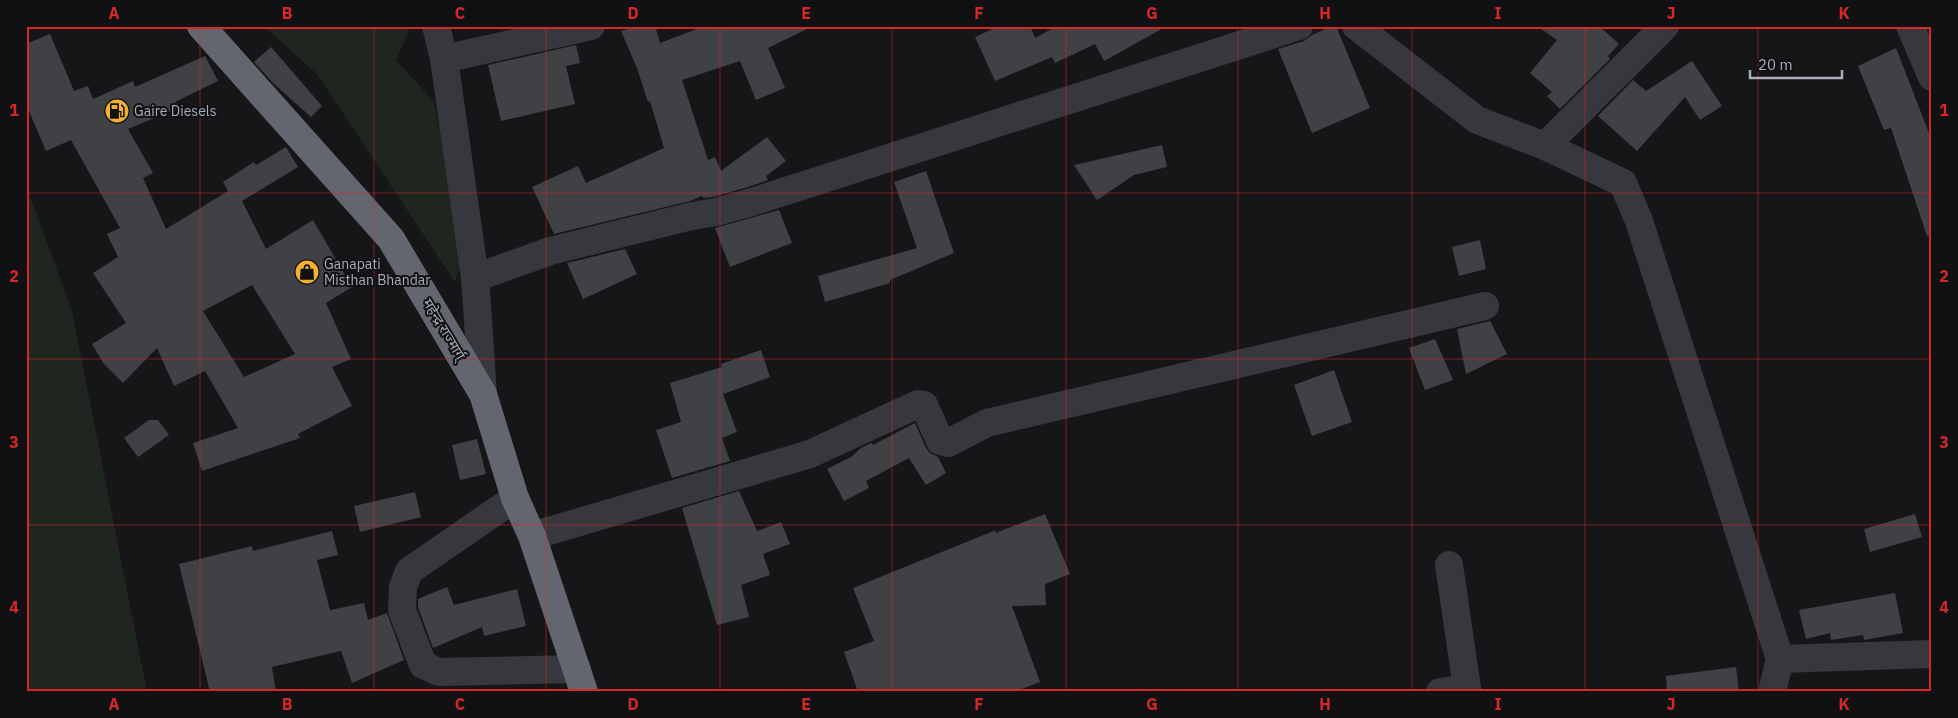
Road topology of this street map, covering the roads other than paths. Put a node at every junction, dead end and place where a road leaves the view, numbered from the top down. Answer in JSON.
{"nodes":[{"id":1,"x":201,"y":26,"type":"edge"},
{"id":2,"x":436,"y":26,"type":"edge"},
{"id":3,"x":591,"y":26,"type":"edge"},
{"id":4,"x":1299,"y":26,"type":"edge"},
{"id":5,"x":1356,"y":26,"type":"edge"},
{"id":6,"x":1665,"y":26,"type":"edge"},
{"id":7,"x":1910,"y":26,"type":"edge"},
{"id":8,"x":444,"y":59,"type":"junction"},
{"id":9,"x":1932,"y":77,"type":"edge"},
{"id":10,"x":1545,"y":146,"type":"junction"},
{"id":11,"x":476,"y":278,"type":"junction"},
{"id":12,"x":1485,"y":306,"type":"dead end"},
{"id":13,"x":483,"y":394,"type":"junction"},
{"id":14,"x":515,"y":498,"type":"junction"},
{"id":15,"x":532,"y":536,"type":"junction"},
{"id":16,"x":1449,"y":565,"type":"dead end"},
{"id":17,"x":1932,"y":654,"type":"edge"},
{"id":18,"x":1780,"y":659,"type":"junction"},
{"id":19,"x":580,"y":680,"type":"edge"},
{"id":20,"x":1468,"y":690,"type":"edge"},
{"id":21,"x":1440,"y":692,"type":"edge"},
{"id":22,"x":1772,"y":692,"type":"edge"}],
"edges":[{"from":1,"to":13,"type":"highway","name":"महेन्द्र राज्मार्ग्"},
{"from":2,"to":8,"type":"street"},
{"from":3,"to":8,"type":"street"},
{"from":4,"to":11,"type":"street"},
{"from":5,"to":10,"type":"street"},
{"from":6,"to":10,"type":"street"},
{"from":7,"to":9,"type":"street"},
{"from":8,"to":11,"type":"street"},
{"from":10,"to":18,"type":"street"},
{"from":11,"to":13,"type":"street"},
{"from":12,"to":15,"type":"street"},
{"from":13,"to":14,"type":"highway","name":"महेन्द्र राज्मार्ग्"},
{"from":14,"to":15,"type":"highway","name":"महेन्द्र राज्मार्ग्"},
{"from":14,"to":19,"type":"street"},
{"from":15,"to":19,"type":"highway","name":"महेन्द्र राज्मार्ग्"},
{"from":16,"to":20,"type":"street"},
{"from":17,"to":18,"type":"street"},
{"from":18,"to":22,"type":"street"},
{"from":20,"to":21,"type":"street"}]}
